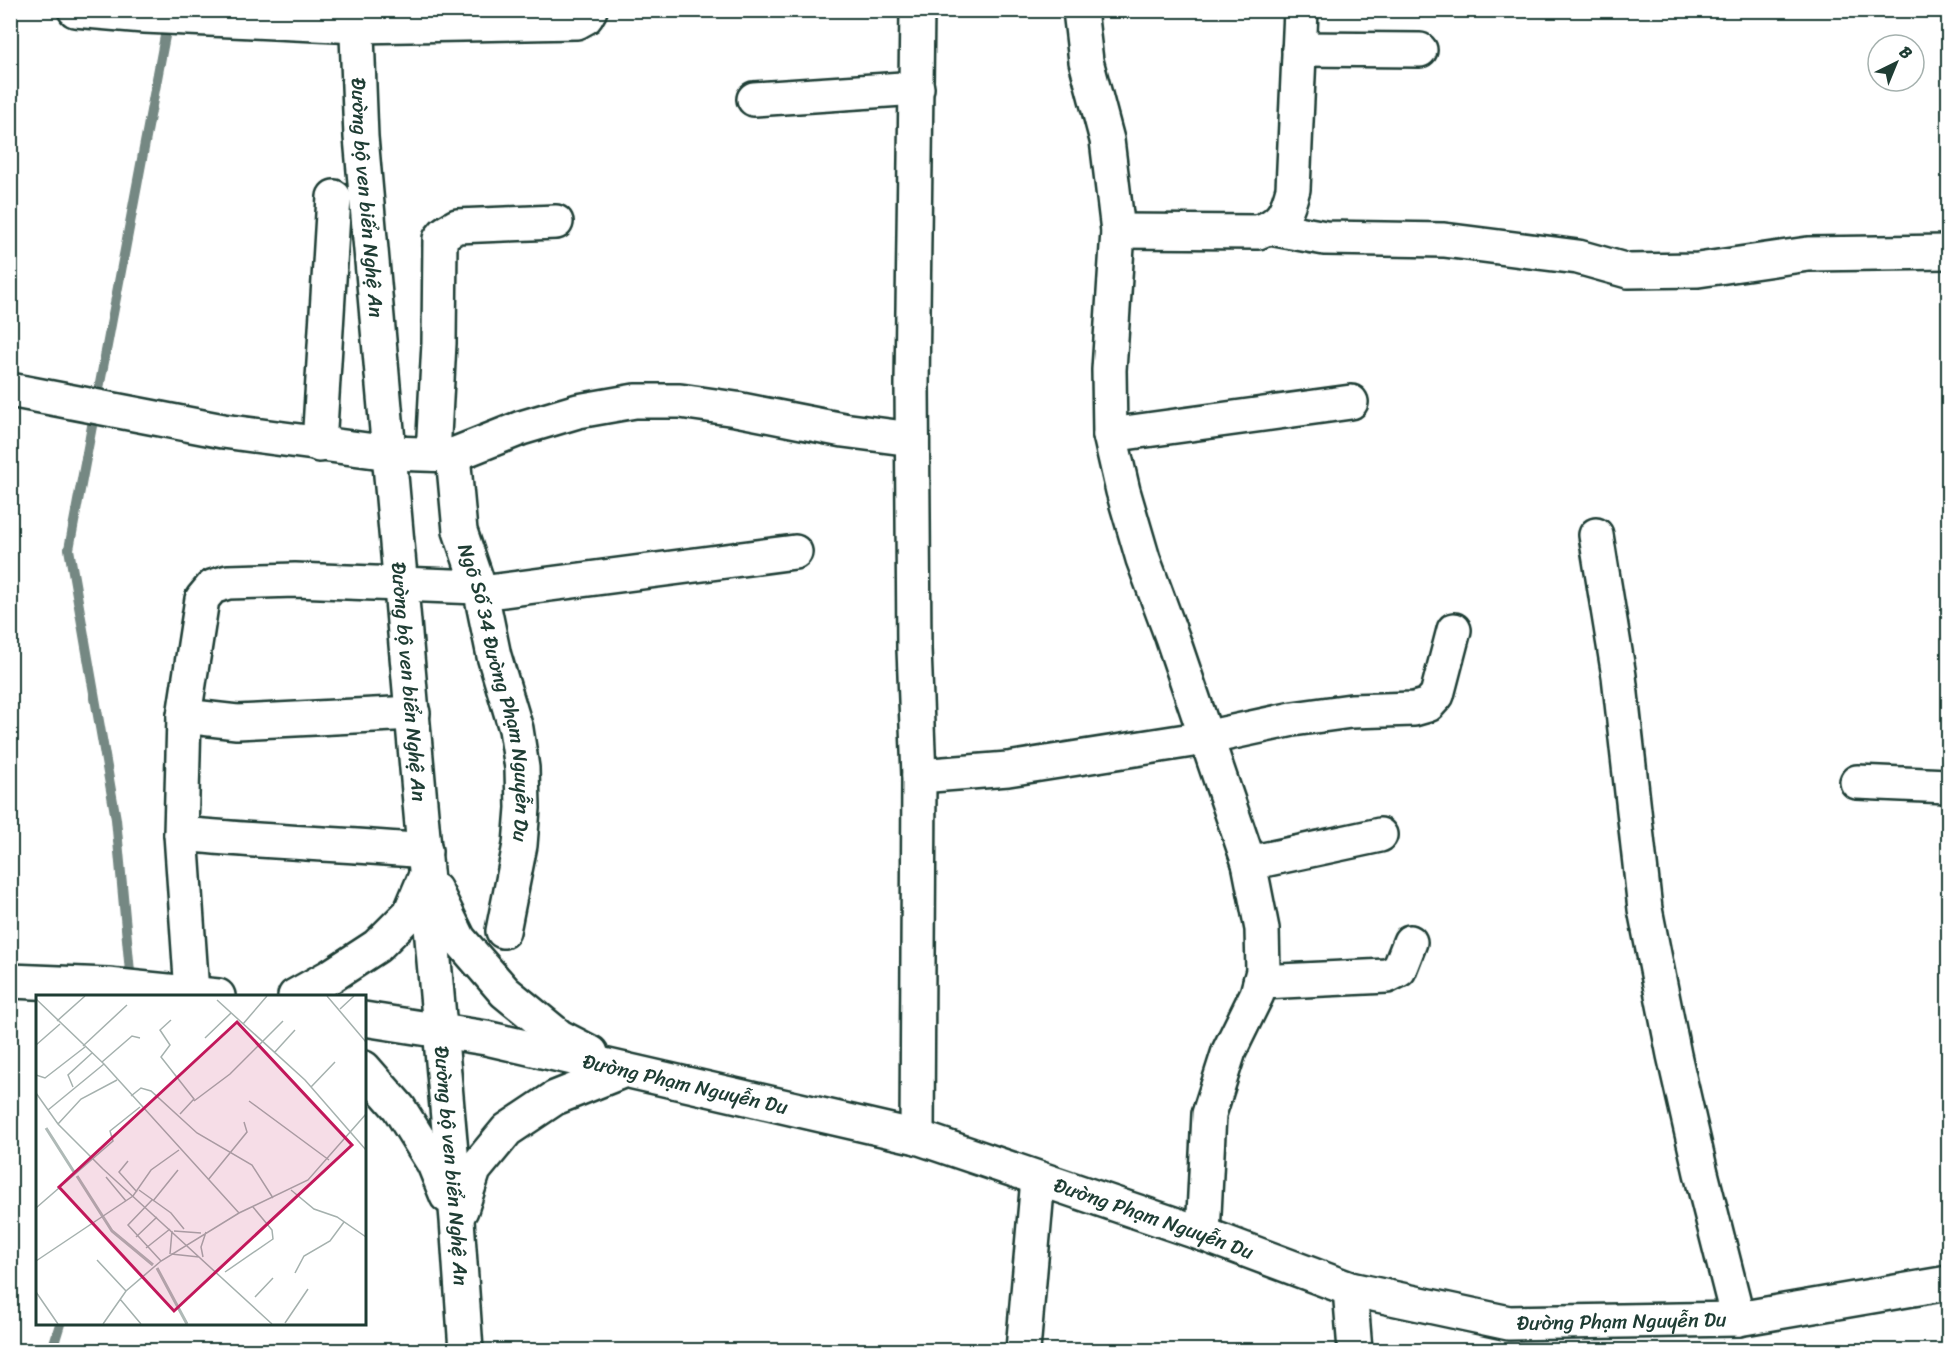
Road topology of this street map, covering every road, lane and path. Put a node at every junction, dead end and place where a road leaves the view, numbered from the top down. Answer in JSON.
{"nodes":[{"id":1,"x":75,"y":10,"type":"edge"},
{"id":2,"x":590,"y":10,"type":"edge"},
{"id":3,"x":917,"y":10,"type":"edge"},
{"id":4,"x":1080,"y":10,"type":"edge"},
{"id":5,"x":1301,"y":10,"type":"edge"},
{"id":6,"x":356,"y":18,"type":"edge"},
{"id":7,"x":1299,"y":49,"type":"junction"},
{"id":8,"x":1420,"y":50,"type":"dead end"},
{"id":9,"x":917,"y":88,"type":"junction"},
{"id":10,"x":754,"y":99,"type":"dead end"},
{"id":11,"x":334,"y":197,"type":"dead end"},
{"id":12,"x":556,"y":222,"type":"dead end"},
{"id":13,"x":1270,"y":228,"type":"junction"},
{"id":14,"x":1118,"y":231,"type":"junction"},
{"id":15,"x":1948,"y":252,"type":"edge"},
{"id":16,"x":10,"y":390,"type":"edge"},
{"id":17,"x":1351,"y":402,"type":"dead end"},
{"id":18,"x":1110,"y":435,"type":"junction"},
{"id":19,"x":912,"y":439,"type":"junction"},
{"id":20,"x":319,"y":445,"type":"junction"},
{"id":21,"x":390,"y":453,"type":"junction"},
{"id":22,"x":443,"y":455,"type":"junction"},
{"id":23,"x":1596,"y":535,"type":"dead end"},
{"id":24,"x":795,"y":552,"type":"dead end"},
{"id":25,"x":401,"y":584,"type":"junction"},
{"id":26,"x":480,"y":590,"type":"junction"},
{"id":27,"x":1454,"y":630,"type":"dead end"},
{"id":28,"x":413,"y":713,"type":"junction"},
{"id":29,"x":184,"y":716,"type":"junction"},
{"id":30,"x":1205,"y":738,"type":"junction"},
{"id":31,"x":919,"y":776,"type":"junction"},
{"id":32,"x":1857,"y":782,"type":"dead end"},
{"id":33,"x":1948,"y":786,"type":"edge"},
{"id":34,"x":182,"y":834,"type":"junction"},
{"id":35,"x":1380,"y":835,"type":"dead end"},
{"id":36,"x":426,"y":862,"type":"junction"},
{"id":37,"x":1248,"y":863,"type":"junction"},
{"id":38,"x":503,"y":931,"type":"dead end"},
{"id":39,"x":1410,"y":942,"type":"dead end"},
{"id":40,"x":10,"y":981,"type":"edge"},
{"id":41,"x":1260,"y":982,"type":"junction"},
{"id":42,"x":205,"y":994,"type":"edge"},
{"id":43,"x":297,"y":995,"type":"edge"},
{"id":44,"x":366,"y":1019,"type":"edge"},
{"id":45,"x":440,"y":1031,"type":"junction"},
{"id":46,"x":366,"y":1070,"type":"edge"},
{"id":47,"x":625,"y":1070,"type":"junction"},
{"id":48,"x":918,"y":1137,"type":"junction"},
{"id":49,"x":1038,"y":1179,"type":"junction"},
{"id":50,"x":458,"y":1220,"type":"junction"},
{"id":51,"x":1203,"y":1234,"type":"junction"},
{"id":52,"x":1948,"y":1283,"type":"edge"},
{"id":53,"x":1350,"y":1289,"type":"junction"},
{"id":54,"x":1738,"y":1319,"type":"junction"},
{"id":55,"x":466,"y":1350,"type":"edge"},
{"id":56,"x":1023,"y":1350,"type":"edge"},
{"id":57,"x":1355,"y":1350,"type":"edge"}],
"edges":[{"from":1,"to":6,"type":"street"},
{"from":2,"to":6,"type":"street"},
{"from":3,"to":9,"type":"street"},
{"from":4,"to":14,"type":"street"},
{"from":5,"to":7,"type":"street"},
{"from":6,"to":21,"type":"street","name":"Đường bộ ven biển Nghệ An"},
{"from":7,"to":8,"type":"street"},
{"from":7,"to":13,"type":"street"},
{"from":9,"to":10,"type":"street"},
{"from":9,"to":19,"type":"street"},
{"from":11,"to":20,"type":"street"},
{"from":12,"to":22,"type":"street","name":"Ngõ Số 34 Đường Phạm Nguyễn Du"},
{"from":13,"to":14,"type":"street"},
{"from":13,"to":15,"type":"street"},
{"from":14,"to":18,"type":"street"},
{"from":16,"to":20,"type":"street"},
{"from":17,"to":18,"type":"street"},
{"from":18,"to":30,"type":"street"},
{"from":19,"to":22,"type":"street"},
{"from":19,"to":31,"type":"street"},
{"from":20,"to":21,"type":"street"},
{"from":21,"to":22,"type":"street"},
{"from":21,"to":25,"type":"street","name":"Đường bộ ven biển Nghệ An"},
{"from":22,"to":26,"type":"street","name":"Ngõ Số 34 Đường Phạm Nguyễn Du"},
{"from":23,"to":54,"type":"street"},
{"from":24,"to":26,"type":"street"},
{"from":25,"to":26,"type":"street"},
{"from":25,"to":28,"type":"street","name":"Đường bộ ven biển Nghệ An"},
{"from":25,"to":29,"type":"street"},
{"from":26,"to":38,"type":"street","name":"Ngõ Số 34 Đường Phạm Nguyễn Du"},
{"from":27,"to":30,"type":"street"},
{"from":28,"to":29,"type":"street"},
{"from":28,"to":36,"type":"street","name":"Đường bộ ven biển Nghệ An"},
{"from":29,"to":34,"type":"street"},
{"from":30,"to":31,"type":"street"},
{"from":30,"to":37,"type":"street"},
{"from":31,"to":48,"type":"street"},
{"from":32,"to":33,"type":"street"},
{"from":34,"to":36,"type":"street"},
{"from":34,"to":42,"type":"street"},
{"from":35,"to":37,"type":"street"},
{"from":36,"to":43,"type":"street"},
{"from":36,"to":45,"type":"street","name":"Đường bộ ven biển Nghệ An"},
{"from":36,"to":47,"type":"street"},
{"from":37,"to":41,"type":"street"},
{"from":39,"to":41,"type":"street"},
{"from":40,"to":42,"type":"street"},
{"from":41,"to":51,"type":"street"},
{"from":44,"to":45,"type":"street","name":"Đường Phạm Nguyễn Du"},
{"from":45,"to":47,"type":"street","name":"Đường Phạm Nguyễn Du"},
{"from":45,"to":50,"type":"street","name":"Đường bộ ven biển Nghệ An"},
{"from":46,"to":50,"type":"street"},
{"from":47,"to":48,"type":"street","name":"Đường Phạm Nguyễn Du"},
{"from":47,"to":50,"type":"street"},
{"from":48,"to":49,"type":"street","name":"Đường Phạm Nguyễn Du"},
{"from":49,"to":51,"type":"street","name":"Đường Phạm Nguyễn Du"},
{"from":49,"to":56,"type":"street"},
{"from":50,"to":55,"type":"street","name":"Đường bộ ven biển Nghệ An"},
{"from":51,"to":53,"type":"street","name":"Đường Phạm Nguyễn Du"},
{"from":52,"to":54,"type":"street","name":"Đường Phạm Nguyễn Du"},
{"from":53,"to":54,"type":"street","name":"Đường Phạm Nguyễn Du"},
{"from":53,"to":57,"type":"street"}]}
